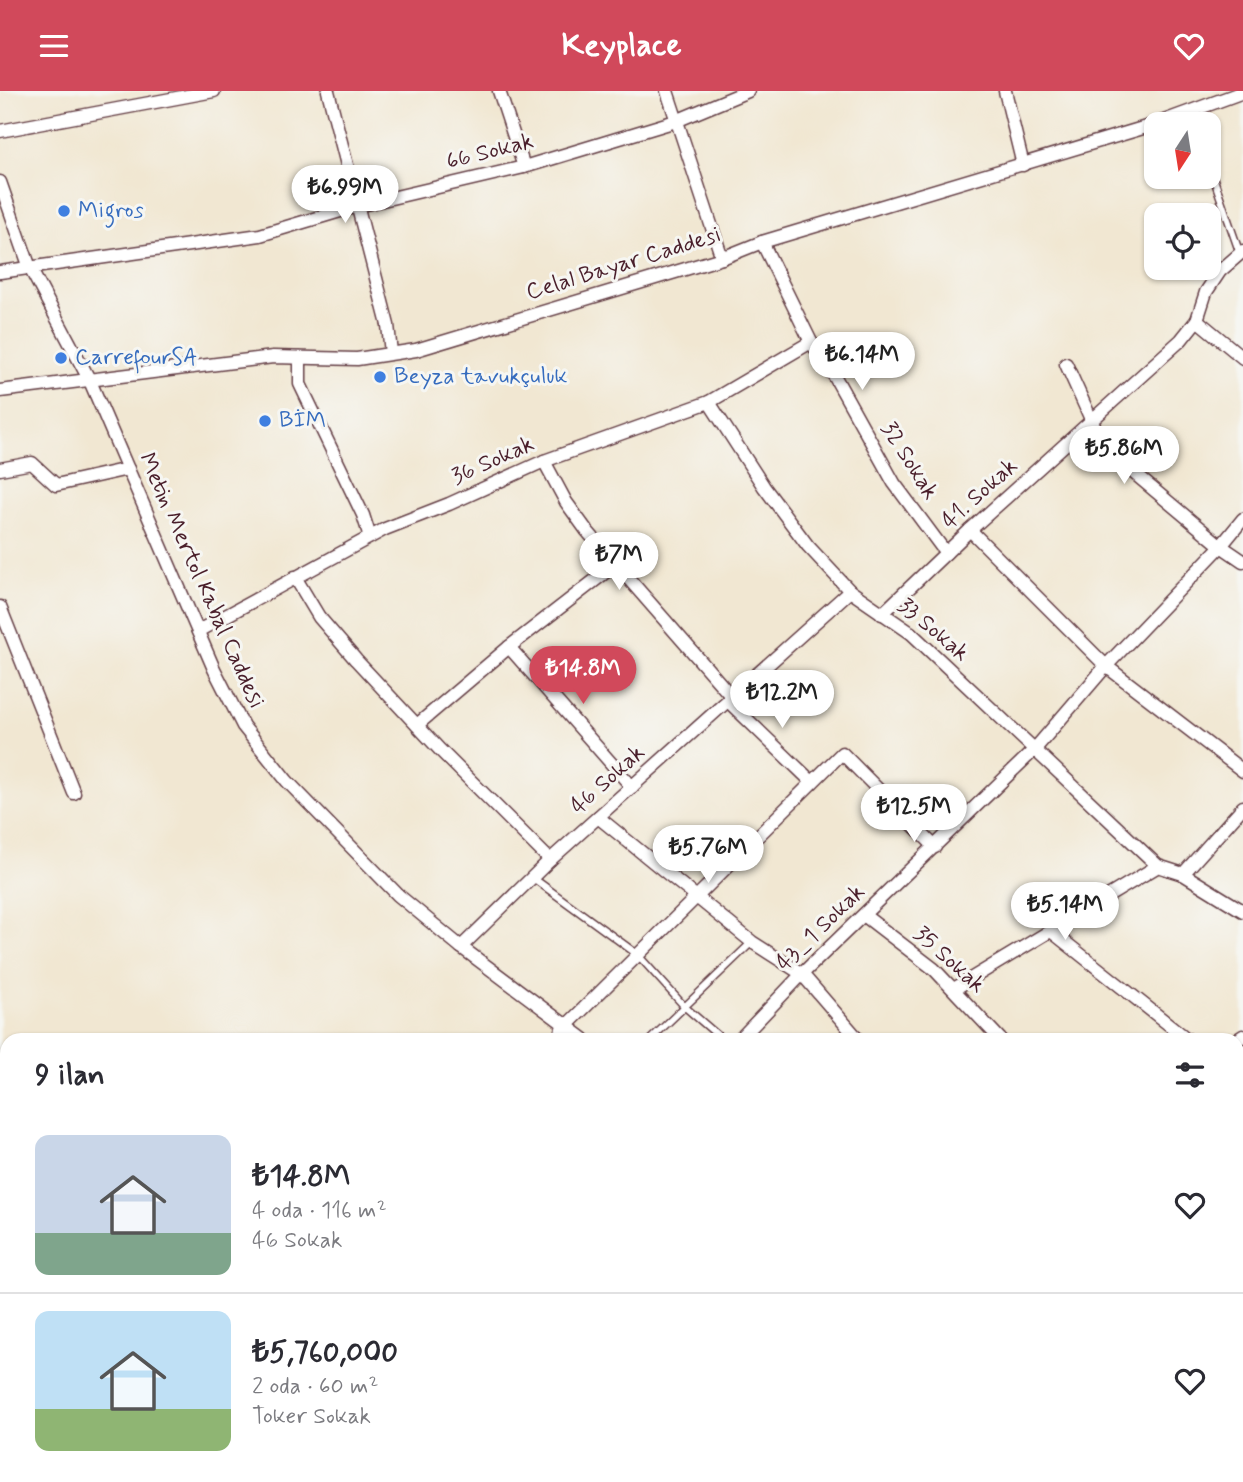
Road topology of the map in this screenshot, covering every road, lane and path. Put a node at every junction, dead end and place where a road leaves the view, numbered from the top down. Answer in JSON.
{"nodes":[{"id":1,"x":214,"y":91,"type":"edge"},
{"id":2,"x":328,"y":91,"type":"edge"},
{"id":3,"x":499,"y":91,"type":"edge"},
{"id":4,"x":667,"y":91,"type":"edge"},
{"id":5,"x":748,"y":91,"type":"edge"},
{"id":6,"x":1005,"y":91,"type":"edge"},
{"id":7,"x":1243,"y":92,"type":"edge"},
{"id":8,"x":676,"y":121,"type":"junction"},
{"id":9,"x":0,"y":131,"type":"edge"},
{"id":10,"x":1023,"y":165,"type":"junction"},
{"id":11,"x":524,"y":167,"type":"junction"},
{"id":12,"x":0,"y":182,"type":"edge"},
{"id":13,"x":1218,"y":189,"type":"edge"},
{"id":14,"x":357,"y":206,"type":"junction"},
{"id":15,"x":762,"y":242,"type":"junction"},
{"id":16,"x":1242,"y":252,"type":"edge"},
{"id":17,"x":722,"y":258,"type":"junction"},
{"id":18,"x":30,"y":268,"type":"junction"},
{"id":19,"x":0,"y":272,"type":"edge"},
{"id":20,"x":1197,"y":320,"type":"junction"},
{"id":21,"x":811,"y":342,"type":"junction"},
{"id":22,"x":391,"y":353,"type":"junction"},
{"id":23,"x":300,"y":358,"type":"junction"},
{"id":24,"x":1243,"y":358,"type":"edge"},
{"id":25,"x":1066,"y":364,"type":"dead end"},
{"id":26,"x":90,"y":381,"type":"junction"},
{"id":27,"x":0,"y":391,"type":"edge"},
{"id":28,"x":709,"y":402,"type":"junction"},
{"id":29,"x":1091,"y":422,"type":"junction"},
{"id":30,"x":544,"y":461,"type":"junction"},
{"id":31,"x":0,"y":469,"type":"edge"},
{"id":32,"x":128,"y":469,"type":"junction"},
{"id":33,"x":1243,"y":519,"type":"edge"},
{"id":34,"x":970,"y":530,"type":"junction"},
{"id":35,"x":370,"y":537,"type":"junction"},
{"id":36,"x":1221,"y":546,"type":"junction"},
{"id":37,"x":946,"y":553,"type":"junction"},
{"id":38,"x":1243,"y":561,"type":"edge"},
{"id":39,"x":616,"y":564,"type":"junction"},
{"id":40,"x":295,"y":577,"type":"junction"},
{"id":41,"x":850,"y":591,"type":"junction"},
{"id":42,"x":0,"y":607,"type":"edge"},
{"id":43,"x":882,"y":614,"type":"junction"},
{"id":44,"x":198,"y":631,"type":"junction"},
{"id":45,"x":509,"y":647,"type":"junction"},
{"id":46,"x":1106,"y":666,"type":"junction"},
{"id":47,"x":730,"y":699,"type":"junction"},
{"id":48,"x":417,"y":725,"type":"junction"},
{"id":49,"x":1034,"y":750,"type":"junction"},
{"id":50,"x":1243,"y":771,"type":"edge"},
{"id":51,"x":812,"y":782,"type":"junction"},
{"id":52,"x":632,"y":787,"type":"junction"},
{"id":53,"x":74,"y":793,"type":"dead end"},
{"id":54,"x":1243,"y":807,"type":"edge"},
{"id":55,"x":598,"y":817,"type":"junction"},
{"id":56,"x":934,"y":847,"type":"junction"},
{"id":57,"x":550,"y":860,"type":"junction"},
{"id":58,"x":1158,"y":866,"type":"junction"},
{"id":59,"x":1183,"y":874,"type":"junction"},
{"id":60,"x":532,"y":877,"type":"junction"},
{"id":61,"x":696,"y":897,"type":"junction"},
{"id":62,"x":1243,"y":911,"type":"edge"},
{"id":63,"x":865,"y":916,"type":"junction"},
{"id":64,"x":1051,"y":931,"type":"junction"},
{"id":65,"x":752,"y":942,"type":"junction"},
{"id":66,"x":461,"y":947,"type":"junction"},
{"id":67,"x":637,"y":954,"type":"junction"},
{"id":68,"x":802,"y":974,"type":"junction"},
{"id":69,"x":954,"y":989,"type":"junction"},
{"id":70,"x":684,"y":1007,"type":"junction"},
{"id":71,"x":564,"y":1033,"type":"edge"},
{"id":72,"x":657,"y":1033,"type":"edge"},
{"id":73,"x":715,"y":1033,"type":"edge"},
{"id":74,"x":746,"y":1033,"type":"edge"},
{"id":75,"x":853,"y":1033,"type":"edge"},
{"id":76,"x":994,"y":1033,"type":"edge"},
{"id":77,"x":1179,"y":1033,"type":"edge"}],
"edges":[{"from":1,"to":9,"type":"street"},
{"from":2,"to":14,"type":"street"},
{"from":3,"to":11,"type":"street"},
{"from":4,"to":8,"type":"street"},
{"from":5,"to":8,"type":"street","name":"66 Sokak"},
{"from":6,"to":10,"type":"street"},
{"from":7,"to":10,"type":"street","name":"Celal Bayar Caddesi"},
{"from":8,"to":11,"type":"street","name":"66 Sokak"},
{"from":8,"to":17,"type":"street"},
{"from":10,"to":15,"type":"street","name":"Celal Bayar Caddesi"},
{"from":11,"to":14,"type":"street","name":"66 Sokak"},
{"from":12,"to":18,"type":"street","name":"Metin Mertol Kabal Caddesi"},
{"from":13,"to":16,"type":"lane"},
{"from":14,"to":18,"type":"street","name":"66 Sokak"},
{"from":14,"to":22,"type":"street"},
{"from":15,"to":17,"type":"street","name":"Celal Bayar Caddesi"},
{"from":15,"to":21,"type":"street","name":"32 Sokak"},
{"from":16,"to":20,"type":"street","name":"41. Sokak"},
{"from":17,"to":22,"type":"street","name":"Celal Bayar Caddesi"},
{"from":18,"to":19,"type":"street","name":"66 Sokak"},
{"from":18,"to":26,"type":"street","name":"Metin Mertol Kabal Caddesi"},
{"from":20,"to":24,"type":"street"},
{"from":20,"to":29,"type":"street","name":"41. Sokak"},
{"from":21,"to":28,"type":"street","name":"36 Sokak"},
{"from":21,"to":37,"type":"street","name":"32 Sokak"},
{"from":22,"to":23,"type":"street","name":"Celal Bayar Caddesi"},
{"from":23,"to":26,"type":"street","name":"Celal Bayar Caddesi"},
{"from":23,"to":35,"type":"street"},
{"from":25,"to":29,"type":"street"},
{"from":26,"to":27,"type":"street","name":"Celal Bayar Caddesi"},
{"from":26,"to":32,"type":"street","name":"Metin Mertol Kabal Caddesi"},
{"from":28,"to":30,"type":"street","name":"36 Sokak"},
{"from":28,"to":41,"type":"street","name":"33 Sokak"},
{"from":29,"to":34,"type":"street","name":"41. Sokak"},
{"from":29,"to":36,"type":"street"},
{"from":30,"to":35,"type":"street","name":"36 Sokak"},
{"from":30,"to":39,"type":"street"},
{"from":31,"to":32,"type":"street"},
{"from":32,"to":44,"type":"street","name":"Metin Mertol Kabal Caddesi"},
{"from":33,"to":36,"type":"street","name":"43_1 Sokak"},
{"from":34,"to":37,"type":"street","name":"41. Sokak"},
{"from":34,"to":46,"type":"street"},
{"from":35,"to":40,"type":"street","name":"36 Sokak"},
{"from":36,"to":38,"type":"street"},
{"from":36,"to":46,"type":"street","name":"43_1 Sokak"},
{"from":37,"to":43,"type":"street","name":"41. Sokak"},
{"from":39,"to":45,"type":"street"},
{"from":39,"to":47,"type":"street"},
{"from":40,"to":44,"type":"street","name":"36 Sokak"},
{"from":40,"to":48,"type":"street"},
{"from":41,"to":43,"type":"street","name":"33 Sokak"},
{"from":41,"to":47,"type":"street","name":"46 Sokak"},
{"from":42,"to":53,"type":"street"},
{"from":43,"to":49,"type":"street","name":"33 Sokak"},
{"from":44,"to":66,"type":"street","name":"Metin Mertol Kabal Caddesi"},
{"from":45,"to":48,"type":"street"},
{"from":45,"to":52,"type":"street"},
{"from":46,"to":49,"type":"street","name":"43_1 Sokak"},
{"from":46,"to":50,"type":"street"},
{"from":47,"to":51,"type":"street"},
{"from":47,"to":52,"type":"street","name":"46 Sokak"},
{"from":48,"to":57,"type":"street"},
{"from":49,"to":56,"type":"street","name":"43_1 Sokak"},
{"from":49,"to":58,"type":"street","name":"33 Sokak"},
{"from":51,"to":56,"type":"street"},
{"from":51,"to":61,"type":"street"},
{"from":52,"to":55,"type":"street","name":"46 Sokak"},
{"from":54,"to":59,"type":"street"},
{"from":55,"to":57,"type":"street","name":"46 Sokak"},
{"from":55,"to":61,"type":"street"},
{"from":56,"to":63,"type":"street","name":"43_1 Sokak"},
{"from":57,"to":60,"type":"street","name":"46 Sokak"},
{"from":58,"to":59,"type":"street"},
{"from":58,"to":64,"type":"street"},
{"from":59,"to":62,"type":"street"},
{"from":60,"to":66,"type":"street","name":"46 Sokak"},
{"from":60,"to":67,"type":"lane"},
{"from":61,"to":65,"type":"street"},
{"from":61,"to":67,"type":"street"},
{"from":63,"to":68,"type":"street","name":"43_1 Sokak"},
{"from":63,"to":69,"type":"street","name":"35 Sokak"},
{"from":64,"to":69,"type":"street"},
{"from":64,"to":77,"type":"street"},
{"from":65,"to":68,"type":"street"},
{"from":65,"to":70,"type":"lane"},
{"from":66,"to":71,"type":"street","name":"Metin Mertol Kabal Caddesi"},
{"from":67,"to":70,"type":"lane"},
{"from":67,"to":71,"type":"street"},
{"from":68,"to":74,"type":"street","name":"43_1 Sokak"},
{"from":68,"to":75,"type":"street"},
{"from":69,"to":76,"type":"street","name":"35 Sokak"},
{"from":70,"to":72,"type":"lane"},
{"from":70,"to":73,"type":"lane"}]}
